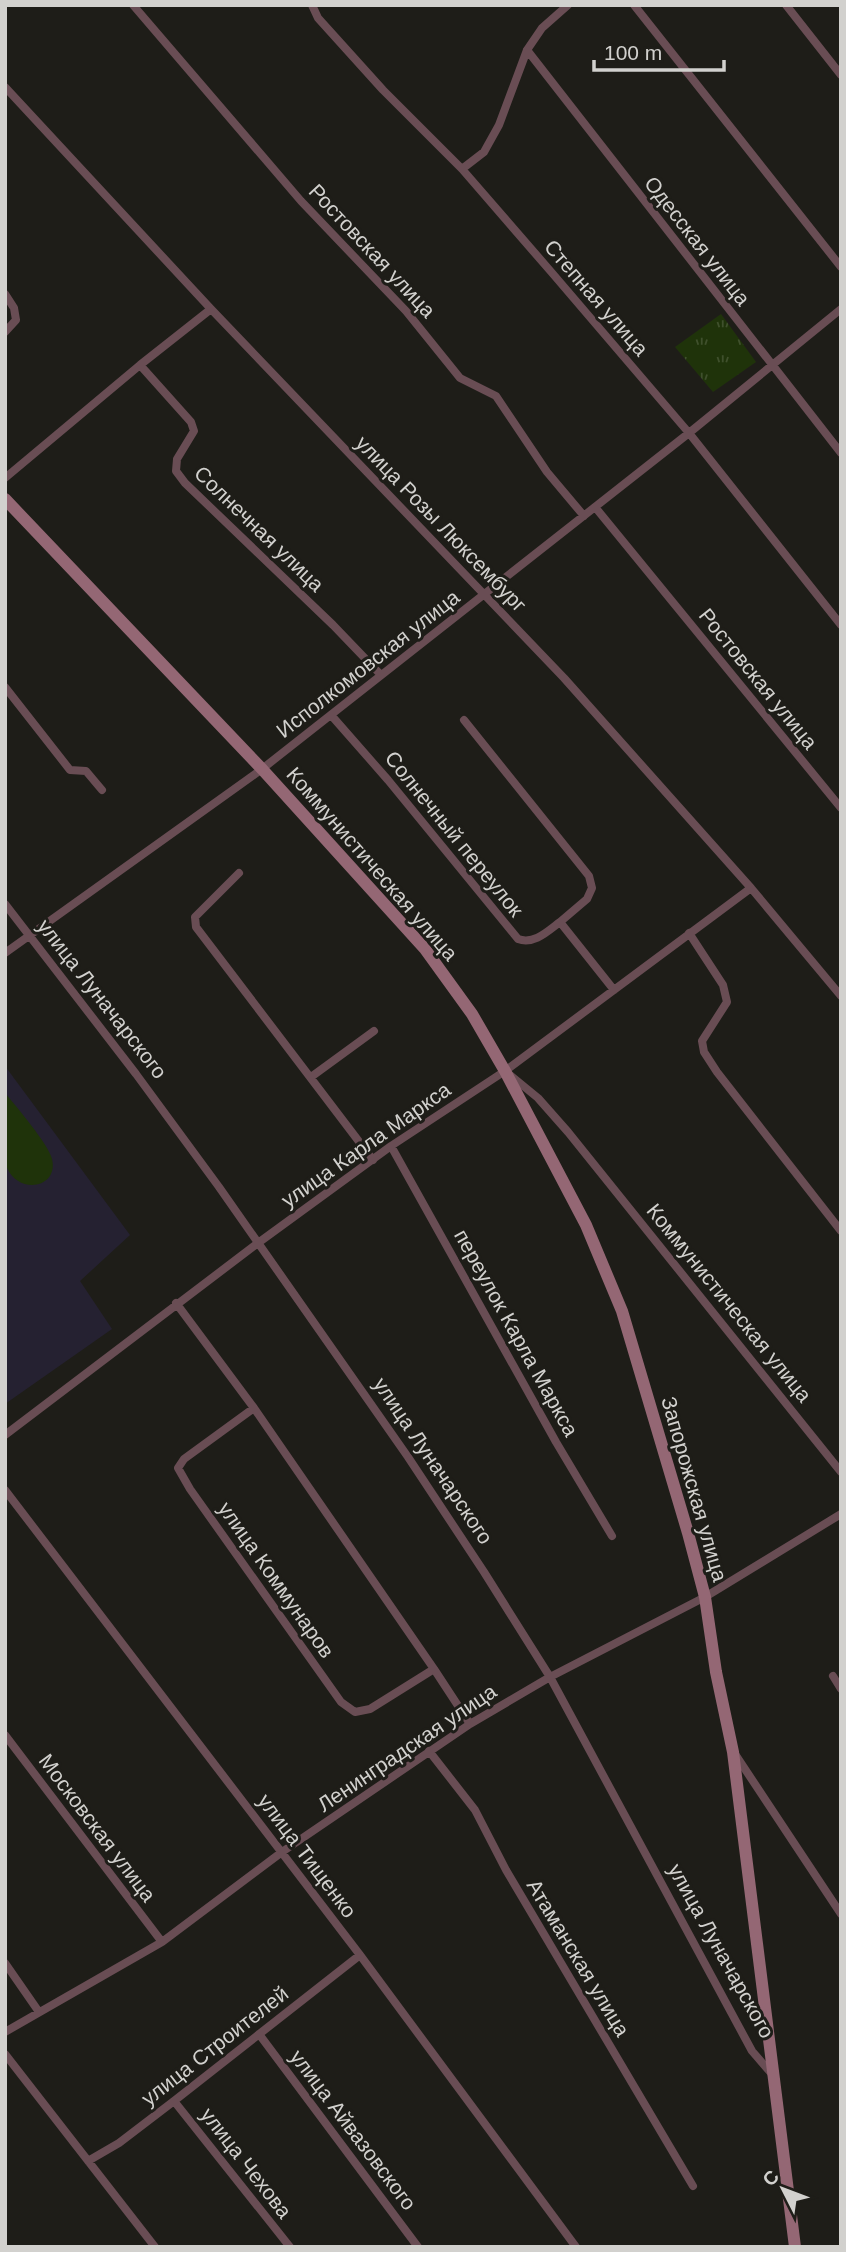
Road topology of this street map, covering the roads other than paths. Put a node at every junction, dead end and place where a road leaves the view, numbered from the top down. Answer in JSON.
{"nodes":[{"id":1,"x":133,"y":5,"type":"edge"},
{"id":2,"x":312,"y":5,"type":"edge"},
{"id":3,"x":569,"y":5,"type":"edge"},
{"id":4,"x":634,"y":5,"type":"edge"},
{"id":5,"x":786,"y":5,"type":"edge"},
{"id":6,"x":527,"y":50,"type":"junction"},
{"id":7,"x":841,"y":75,"type":"edge"},
{"id":8,"x":5,"y":87,"type":"edge"},
{"id":9,"x":463,"y":169,"type":"junction"},
{"id":10,"x":841,"y":267,"type":"edge"},
{"id":11,"x":5,"y":294,"type":"edge"},
{"id":12,"x":211,"y":309,"type":"junction"},
{"id":13,"x":841,"y":309,"type":"edge"},
{"id":14,"x":5,"y":332,"type":"edge"},
{"id":15,"x":140,"y":365,"type":"junction"},
{"id":16,"x":771,"y":366,"type":"junction"},
{"id":17,"x":689,"y":433,"type":"junction"},
{"id":18,"x":841,"y":453,"type":"edge"},
{"id":19,"x":5,"y":478,"type":"edge"},
{"id":20,"x":5,"y":499,"type":"edge"},
{"id":21,"x":595,"y":507,"type":"junction"},
{"id":22,"x":584,"y":516,"type":"junction"},
{"id":23,"x":485,"y":594,"type":"junction"},
{"id":24,"x":841,"y":625,"type":"edge"},
{"id":25,"x":381,"y":675,"type":"junction"},
{"id":26,"x":5,"y":687,"type":"edge"},
{"id":27,"x":331,"y":715,"type":"junction"},
{"id":28,"x":464,"y":720,"type":"dead end"},
{"id":29,"x":262,"y":769,"type":"junction"},
{"id":30,"x":102,"y":790,"type":"dead end"},
{"id":31,"x":841,"y":808,"type":"edge"},
{"id":32,"x":239,"y":873,"type":"dead end"},
{"id":33,"x":751,"y":888,"type":"junction"},
{"id":34,"x":5,"y":904,"type":"edge"},
{"id":35,"x":560,"y":922,"type":"junction"},
{"id":36,"x":689,"y":933,"type":"junction"},
{"id":37,"x":30,"y":937,"type":"junction"},
{"id":38,"x":5,"y":953,"type":"edge"},
{"id":39,"x":614,"y":990,"type":"junction"},
{"id":40,"x":841,"y":996,"type":"edge"},
{"id":41,"x":374,"y":1031,"type":"dead end"},
{"id":42,"x":505,"y":1071,"type":"junction"},
{"id":43,"x":311,"y":1077,"type":"junction"},
{"id":44,"x":391,"y":1146,"type":"junction"},
{"id":45,"x":373,"y":1160,"type":"junction"},
{"id":46,"x":841,"y":1231,"type":"edge"},
{"id":47,"x":258,"y":1243,"type":"junction"},
{"id":48,"x":176,"y":1303,"type":"junction"},
{"id":49,"x":254,"y":1408,"type":"junction"},
{"id":50,"x":5,"y":1435,"type":"edge"},
{"id":51,"x":841,"y":1472,"type":"edge"},
{"id":52,"x":5,"y":1490,"type":"edge"},
{"id":53,"x":841,"y":1514,"type":"edge"},
{"id":54,"x":612,"y":1536,"type":"dead end"},
{"id":55,"x":705,"y":1597,"type":"junction"},
{"id":56,"x":434,"y":1668,"type":"junction"},
{"id":57,"x":833,"y":1676,"type":"dead end"},
{"id":58,"x":550,"y":1677,"type":"junction"},
{"id":59,"x":841,"y":1689,"type":"edge"},
{"id":60,"x":470,"y":1724,"type":"junction"},
{"id":61,"x":5,"y":1735,"type":"edge"},
{"id":62,"x":429,"y":1751,"type":"junction"},
{"id":63,"x":733,"y":1752,"type":"junction"},
{"id":64,"x":282,"y":1852,"type":"junction"},
{"id":65,"x":841,"y":1914,"type":"edge"},
{"id":66,"x":162,"y":1941,"type":"junction"},
{"id":67,"x":360,"y":1955,"type":"junction"},
{"id":68,"x":5,"y":1963,"type":"edge"},
{"id":69,"x":38,"y":2012,"type":"junction"},
{"id":70,"x":5,"y":2032,"type":"edge"},
{"id":71,"x":259,"y":2034,"type":"junction"},
{"id":72,"x":5,"y":2054,"type":"edge"},
{"id":73,"x":773,"y":2075,"type":"junction"},
{"id":74,"x":174,"y":2101,"type":"junction"},
{"id":75,"x":88,"y":2161,"type":"junction"},
{"id":76,"x":694,"y":2186,"type":"dead end"},
{"id":77,"x":155,"y":2247,"type":"edge"},
{"id":78,"x":290,"y":2247,"type":"edge"},
{"id":79,"x":418,"y":2247,"type":"edge"},
{"id":80,"x":576,"y":2247,"type":"edge"},
{"id":81,"x":796,"y":2247,"type":"edge"}],
"edges":[{"from":1,"to":22,"type":"street","name":"Ростовская улица"},
{"from":2,"to":9,"type":"street","name":"Степная улица"},
{"from":3,"to":6,"type":"street"},
{"from":4,"to":10,"type":"street"},
{"from":5,"to":7,"type":"street"},
{"from":6,"to":9,"type":"street"},
{"from":6,"to":16,"type":"street","name":"Одесская улица"},
{"from":8,"to":12,"type":"street","name":"улица Розы Люксембург"},
{"from":9,"to":17,"type":"street","name":"Степная улица"},
{"from":11,"to":14,"type":"street"},
{"from":12,"to":15,"type":"street"},
{"from":12,"to":23,"type":"street","name":"улица Розы Люксембург"},
{"from":13,"to":16,"type":"street","name":"Исполкомовская улица"},
{"from":15,"to":19,"type":"street"},
{"from":15,"to":25,"type":"street","name":"Солнечная улица"},
{"from":16,"to":17,"type":"street","name":"Исполкомовская улица"},
{"from":16,"to":18,"type":"street","name":"Одесская улица"},
{"from":17,"to":21,"type":"street","name":"Исполкомовская улица"},
{"from":17,"to":24,"type":"street","name":"Степная улица"},
{"from":20,"to":29,"type":"main road","name":"Коммунистическая улица"},
{"from":21,"to":22,"type":"street","name":"Исполкомовская улица"},
{"from":21,"to":31,"type":"street","name":"Ростовская улица"},
{"from":22,"to":23,"type":"street","name":"Исполкомовская улица"},
{"from":23,"to":25,"type":"street","name":"Исполкомовская улица"},
{"from":23,"to":33,"type":"street","name":"улица Розы Люксембург"},
{"from":25,"to":27,"type":"street","name":"Исполкомовская улица"},
{"from":26,"to":30,"type":"street"},
{"from":27,"to":29,"type":"street","name":"Исполкомовская улица"},
{"from":27,"to":35,"type":"street","name":"Солнечный переулок"},
{"from":28,"to":35,"type":"street"},
{"from":29,"to":37,"type":"street","name":"Исполкомовская улица"},
{"from":29,"to":42,"type":"main road","name":"Коммунистическая улица"},
{"from":32,"to":43,"type":"street"},
{"from":33,"to":36,"type":"street","name":"улица Карла Маркса"},
{"from":33,"to":40,"type":"street","name":"улица Розы Люксембург"},
{"from":34,"to":37,"type":"street","name":"улица Луначарского"},
{"from":35,"to":39,"type":"street"},
{"from":36,"to":39,"type":"street","name":"улица Карла Маркса"},
{"from":36,"to":46,"type":"street"},
{"from":37,"to":38,"type":"street","name":"Исполкомовская улица"},
{"from":37,"to":47,"type":"street","name":"улица Луначарского"},
{"from":39,"to":42,"type":"street","name":"улица Карла Маркса"},
{"from":41,"to":43,"type":"street"},
{"from":42,"to":44,"type":"street","name":"улица Карла Маркса"},
{"from":42,"to":51,"type":"street","name":"Коммунистическая улица"},
{"from":42,"to":55,"type":"main road","name":"Запорожская улица"},
{"from":43,"to":45,"type":"street"},
{"from":44,"to":45,"type":"street","name":"улица Карла Маркса"},
{"from":44,"to":54,"type":"street","name":"переулок Карла Маркса"},
{"from":45,"to":47,"type":"street","name":"улица Карла Маркса"},
{"from":47,"to":48,"type":"street","name":"улица Карла Маркса"},
{"from":47,"to":58,"type":"street","name":"улица Луначарского"},
{"from":48,"to":49,"type":"street"},
{"from":48,"to":50,"type":"street","name":"улица Карла Маркса"},
{"from":49,"to":56,"type":"street"},
{"from":49,"to":56,"type":"street","name":"улица Коммунаров"},
{"from":52,"to":64,"type":"street","name":"улица Тищенко"},
{"from":53,"to":55,"type":"street","name":"Ленинградская улица"},
{"from":55,"to":58,"type":"street","name":"Ленинградская улица"},
{"from":55,"to":63,"type":"main road","name":"Запорожская улица"},
{"from":56,"to":60,"type":"street"},
{"from":57,"to":59,"type":"street"},
{"from":58,"to":60,"type":"street","name":"Ленинградская улица"},
{"from":58,"to":73,"type":"street","name":"улица Луначарского"},
{"from":60,"to":62,"type":"street","name":"Ленинградская улица"},
{"from":61,"to":66,"type":"street","name":"Московская улица"},
{"from":62,"to":64,"type":"street","name":"Ленинградская улица"},
{"from":62,"to":76,"type":"street","name":"Атаманская улица"},
{"from":63,"to":65,"type":"street","name":"Запорожская улица"},
{"from":63,"to":73,"type":"main road","name":"улица Луначарского"},
{"from":64,"to":66,"type":"street","name":"Ленинградская улица"},
{"from":64,"to":67,"type":"street","name":"улица Тищенко"},
{"from":66,"to":69,"type":"street","name":"Ленинградская улица"},
{"from":67,"to":71,"type":"street","name":"улица Строителей"},
{"from":67,"to":80,"type":"street","name":"улица Тищенко"},
{"from":68,"to":69,"type":"street"},
{"from":69,"to":70,"type":"street","name":"Ленинградская улица"},
{"from":71,"to":74,"type":"street","name":"улица Строителей"},
{"from":71,"to":79,"type":"street","name":"улица Айвазовского"},
{"from":72,"to":75,"type":"street"},
{"from":73,"to":81,"type":"main road","name":"улица Луначарского"},
{"from":74,"to":75,"type":"street","name":"улица Строителей"},
{"from":74,"to":78,"type":"street","name":"улица Чехова"},
{"from":75,"to":77,"type":"street"}]}
